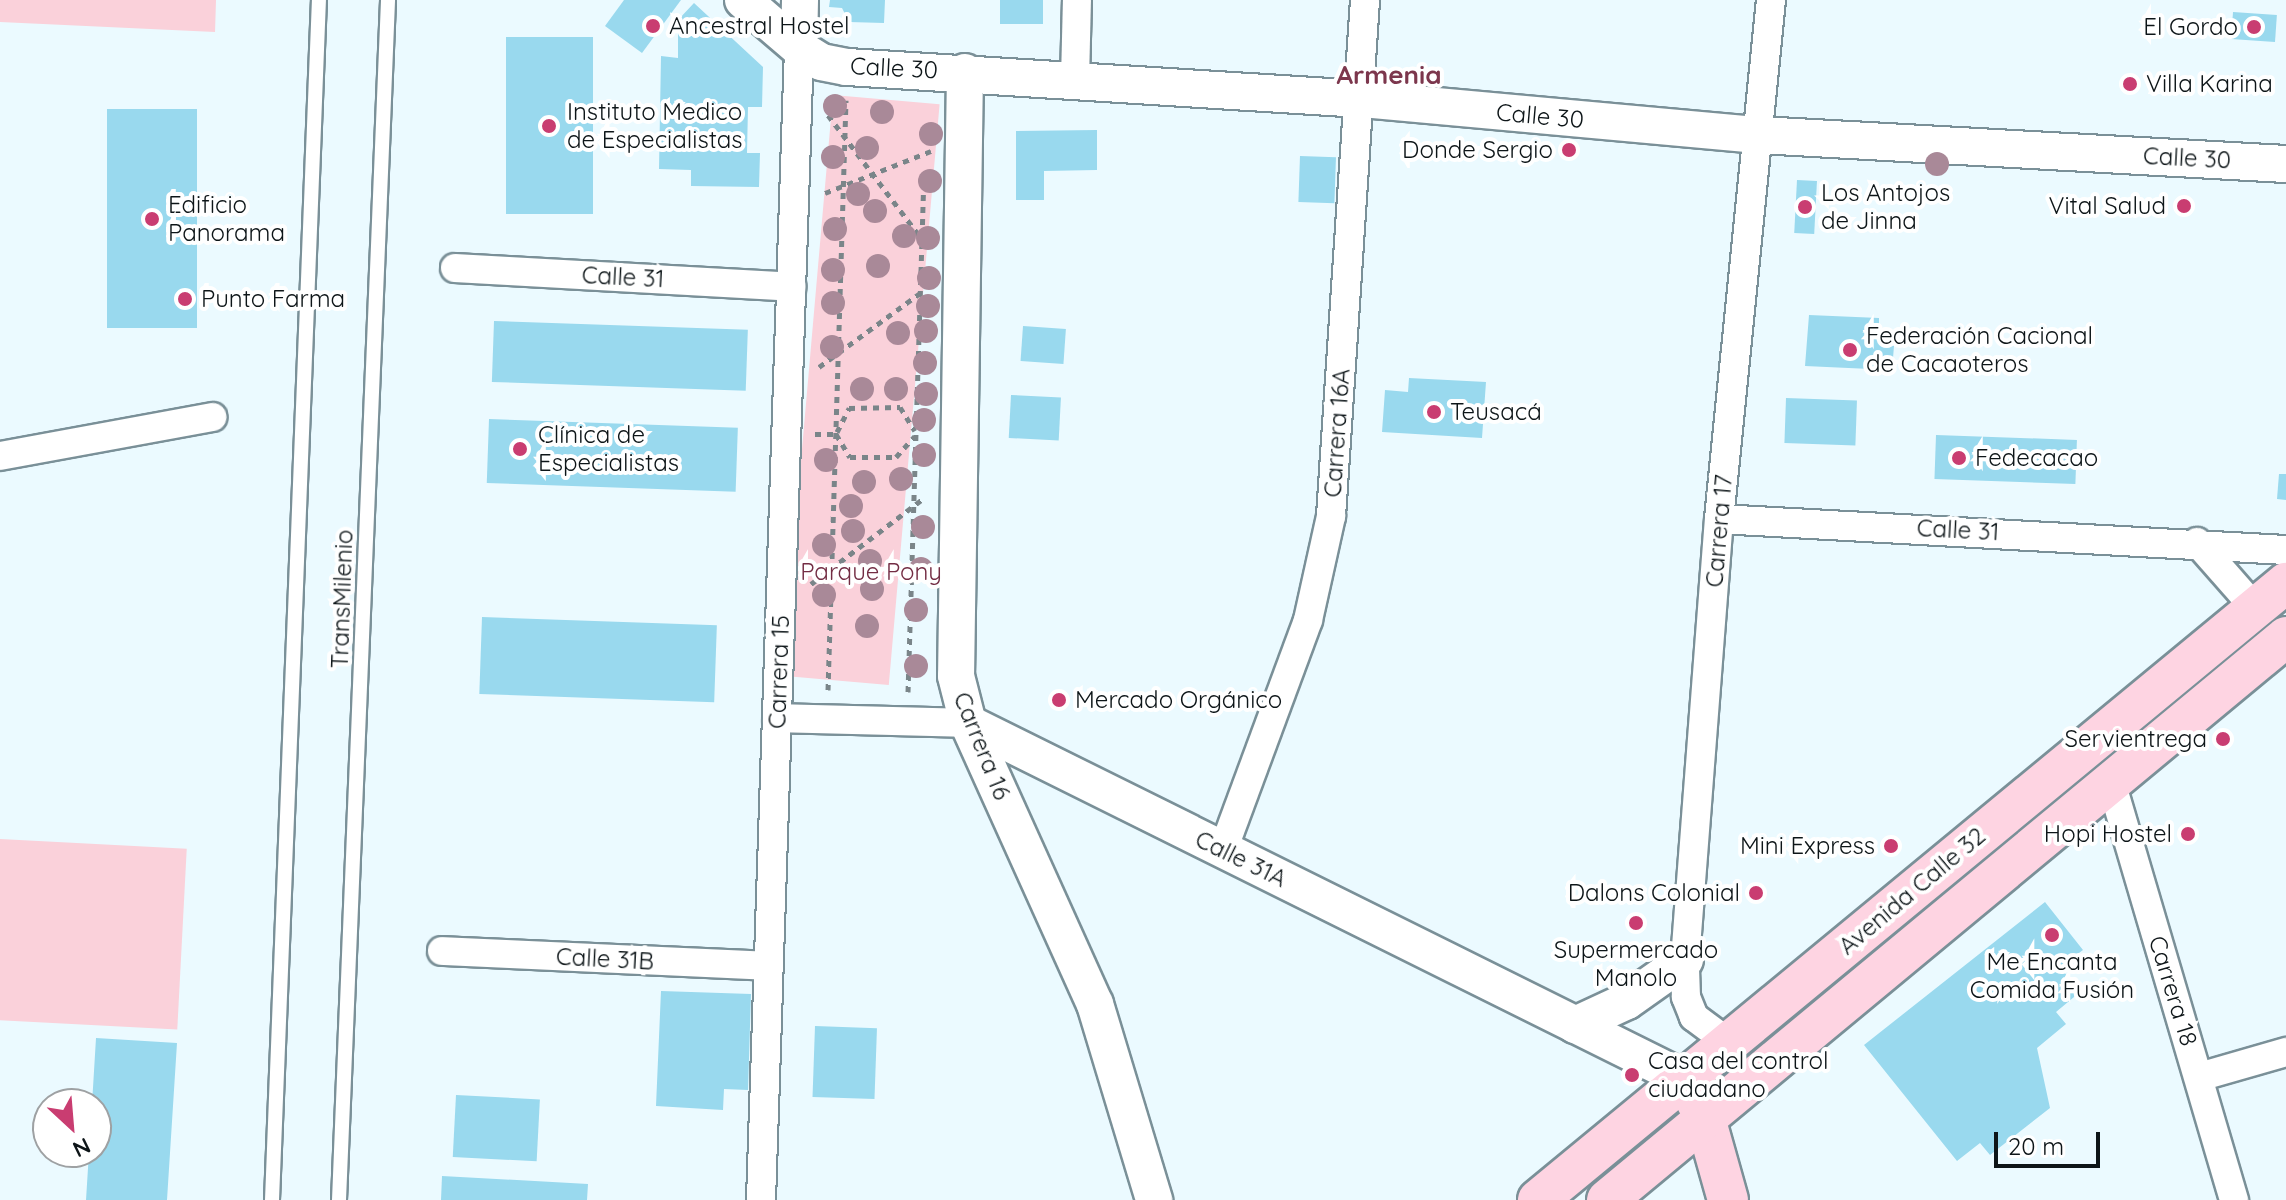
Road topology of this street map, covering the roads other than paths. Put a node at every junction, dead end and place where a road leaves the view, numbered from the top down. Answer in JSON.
{"nodes":[{"id":1,"x":319,"y":0,"type":"edge"},
{"id":2,"x":388,"y":0,"type":"edge"},
{"id":3,"x":743,"y":0,"type":"edge"},
{"id":4,"x":800,"y":0,"type":"edge"},
{"id":5,"x":1077,"y":0,"type":"edge"},
{"id":6,"x":1365,"y":0,"type":"edge"},
{"id":7,"x":1771,"y":0,"type":"edge"},
{"id":8,"x":799,"y":62,"type":"junction"},
{"id":9,"x":965,"y":72,"type":"junction"},
{"id":10,"x":1075,"y":80,"type":"junction"},
{"id":11,"x":1361,"y":99,"type":"junction"},
{"id":12,"x":1759,"y":135,"type":"junction"},
{"id":13,"x":2286,"y":164,"type":"edge"},
{"id":14,"x":455,"y":268,"type":"dead end"},
{"id":15,"x":791,"y":287,"type":"junction"},
{"id":16,"x":212,"y":417,"type":"dead end"},
{"id":17,"x":0,"y":456,"type":"edge"},
{"id":18,"x":1719,"y":519,"type":"junction"},
{"id":19,"x":2197,"y":542,"type":"junction"},
{"id":20,"x":2286,"y":550,"type":"edge"},
{"id":21,"x":2286,"y":583,"type":"edge"},
{"id":22,"x":2255,"y":608,"type":"junction"},
{"id":23,"x":2286,"y":637,"type":"edge"},
{"id":24,"x":777,"y":718,"type":"junction"},
{"id":25,"x":968,"y":723,"type":"junction"},
{"id":26,"x":2111,"y":782,"type":"junction"},
{"id":27,"x":1223,"y":850,"type":"junction"},
{"id":28,"x":442,"y":951,"type":"dead end"},
{"id":29,"x":1685,"y":960,"type":"junction"},
{"id":30,"x":769,"y":966,"type":"junction"},
{"id":31,"x":1575,"y":1025,"type":"junction"},
{"id":32,"x":1729,"y":1043,"type":"junction"},
{"id":33,"x":2286,"y":1052,"type":"edge"},
{"id":34,"x":2199,"y":1077,"type":"junction"},
{"id":35,"x":1685,"y":1079,"type":"junction"},
{"id":36,"x":1705,"y":1118,"type":"junction"},
{"id":37,"x":272,"y":1200,"type":"edge"},
{"id":38,"x":339,"y":1200,"type":"edge"},
{"id":39,"x":761,"y":1200,"type":"edge"},
{"id":40,"x":1154,"y":1200,"type":"edge"},
{"id":41,"x":1538,"y":1200,"type":"edge"},
{"id":42,"x":1607,"y":1200,"type":"edge"},
{"id":43,"x":1728,"y":1200,"type":"edge"},
{"id":44,"x":2234,"y":1200,"type":"edge"}],
"edges":[{"from":1,"to":37,"type":"lane","name":"TransMilenio"},
{"from":2,"to":38,"type":"lane","name":"TransMilenio"},
{"from":3,"to":8,"type":"street","name":"Calle 30"},
{"from":4,"to":8,"type":"street","name":"Carrera 15"},
{"from":5,"to":10,"type":"street"},
{"from":6,"to":11,"type":"street","name":"Carrera 16A"},
{"from":7,"to":12,"type":"street","name":"Carrera 17"},
{"from":8,"to":9,"type":"street","name":"Calle 30"},
{"from":8,"to":15,"type":"street","name":"Carrera 15"},
{"from":9,"to":10,"type":"street","name":"Calle 30"},
{"from":9,"to":25,"type":"street","name":"Carrera 16"},
{"from":10,"to":11,"type":"street","name":"Calle 30"},
{"from":11,"to":12,"type":"street","name":"Calle 30"},
{"from":11,"to":27,"type":"street","name":"Carrera 16A"},
{"from":12,"to":13,"type":"street","name":"Calle 30"},
{"from":12,"to":18,"type":"street","name":"Carrera 17"},
{"from":14,"to":15,"type":"street","name":"Calle 31"},
{"from":15,"to":24,"type":"street","name":"Carrera 15"},
{"from":16,"to":17,"type":"street"},
{"from":18,"to":19,"type":"street","name":"Calle 31"},
{"from":18,"to":29,"type":"street","name":"Carrera 17"},
{"from":19,"to":20,"type":"street","name":"Calle 31"},
{"from":19,"to":22,"type":"street"},
{"from":21,"to":22,"type":"main road","name":"Avenida Calle 32"},
{"from":22,"to":32,"type":"main road","name":"Avenida Calle 32"},
{"from":23,"to":26,"type":"main road","name":"Avenida Calle 32"},
{"from":24,"to":25,"type":"street","name":"Calle 31A"},
{"from":24,"to":30,"type":"street","name":"Carrera 15"},
{"from":25,"to":27,"type":"street","name":"Calle 31A"},
{"from":25,"to":40,"type":"street","name":"Carrera 16"},
{"from":26,"to":34,"type":"street","name":"Carrera 18"},
{"from":26,"to":36,"type":"main road","name":"Avenida Calle 32"},
{"from":27,"to":31,"type":"street","name":"Calle 31A"},
{"from":28,"to":30,"type":"street","name":"Calle 31B"},
{"from":29,"to":31,"type":"street"},
{"from":29,"to":32,"type":"street","name":"Carrera 17"},
{"from":30,"to":39,"type":"street","name":"Carrera 15"},
{"from":31,"to":35,"type":"street","name":"Calle 31A"},
{"from":32,"to":35,"type":"main road","name":"Avenida Calle 32"},
{"from":33,"to":34,"type":"street"},
{"from":34,"to":44,"type":"street","name":"Carrera 18"},
{"from":35,"to":36,"type":"main road"},
{"from":35,"to":41,"type":"main road","name":"Avenida Calle 32"},
{"from":36,"to":42,"type":"main road","name":"Avenida Calle 32"},
{"from":36,"to":43,"type":"main road"}]}
